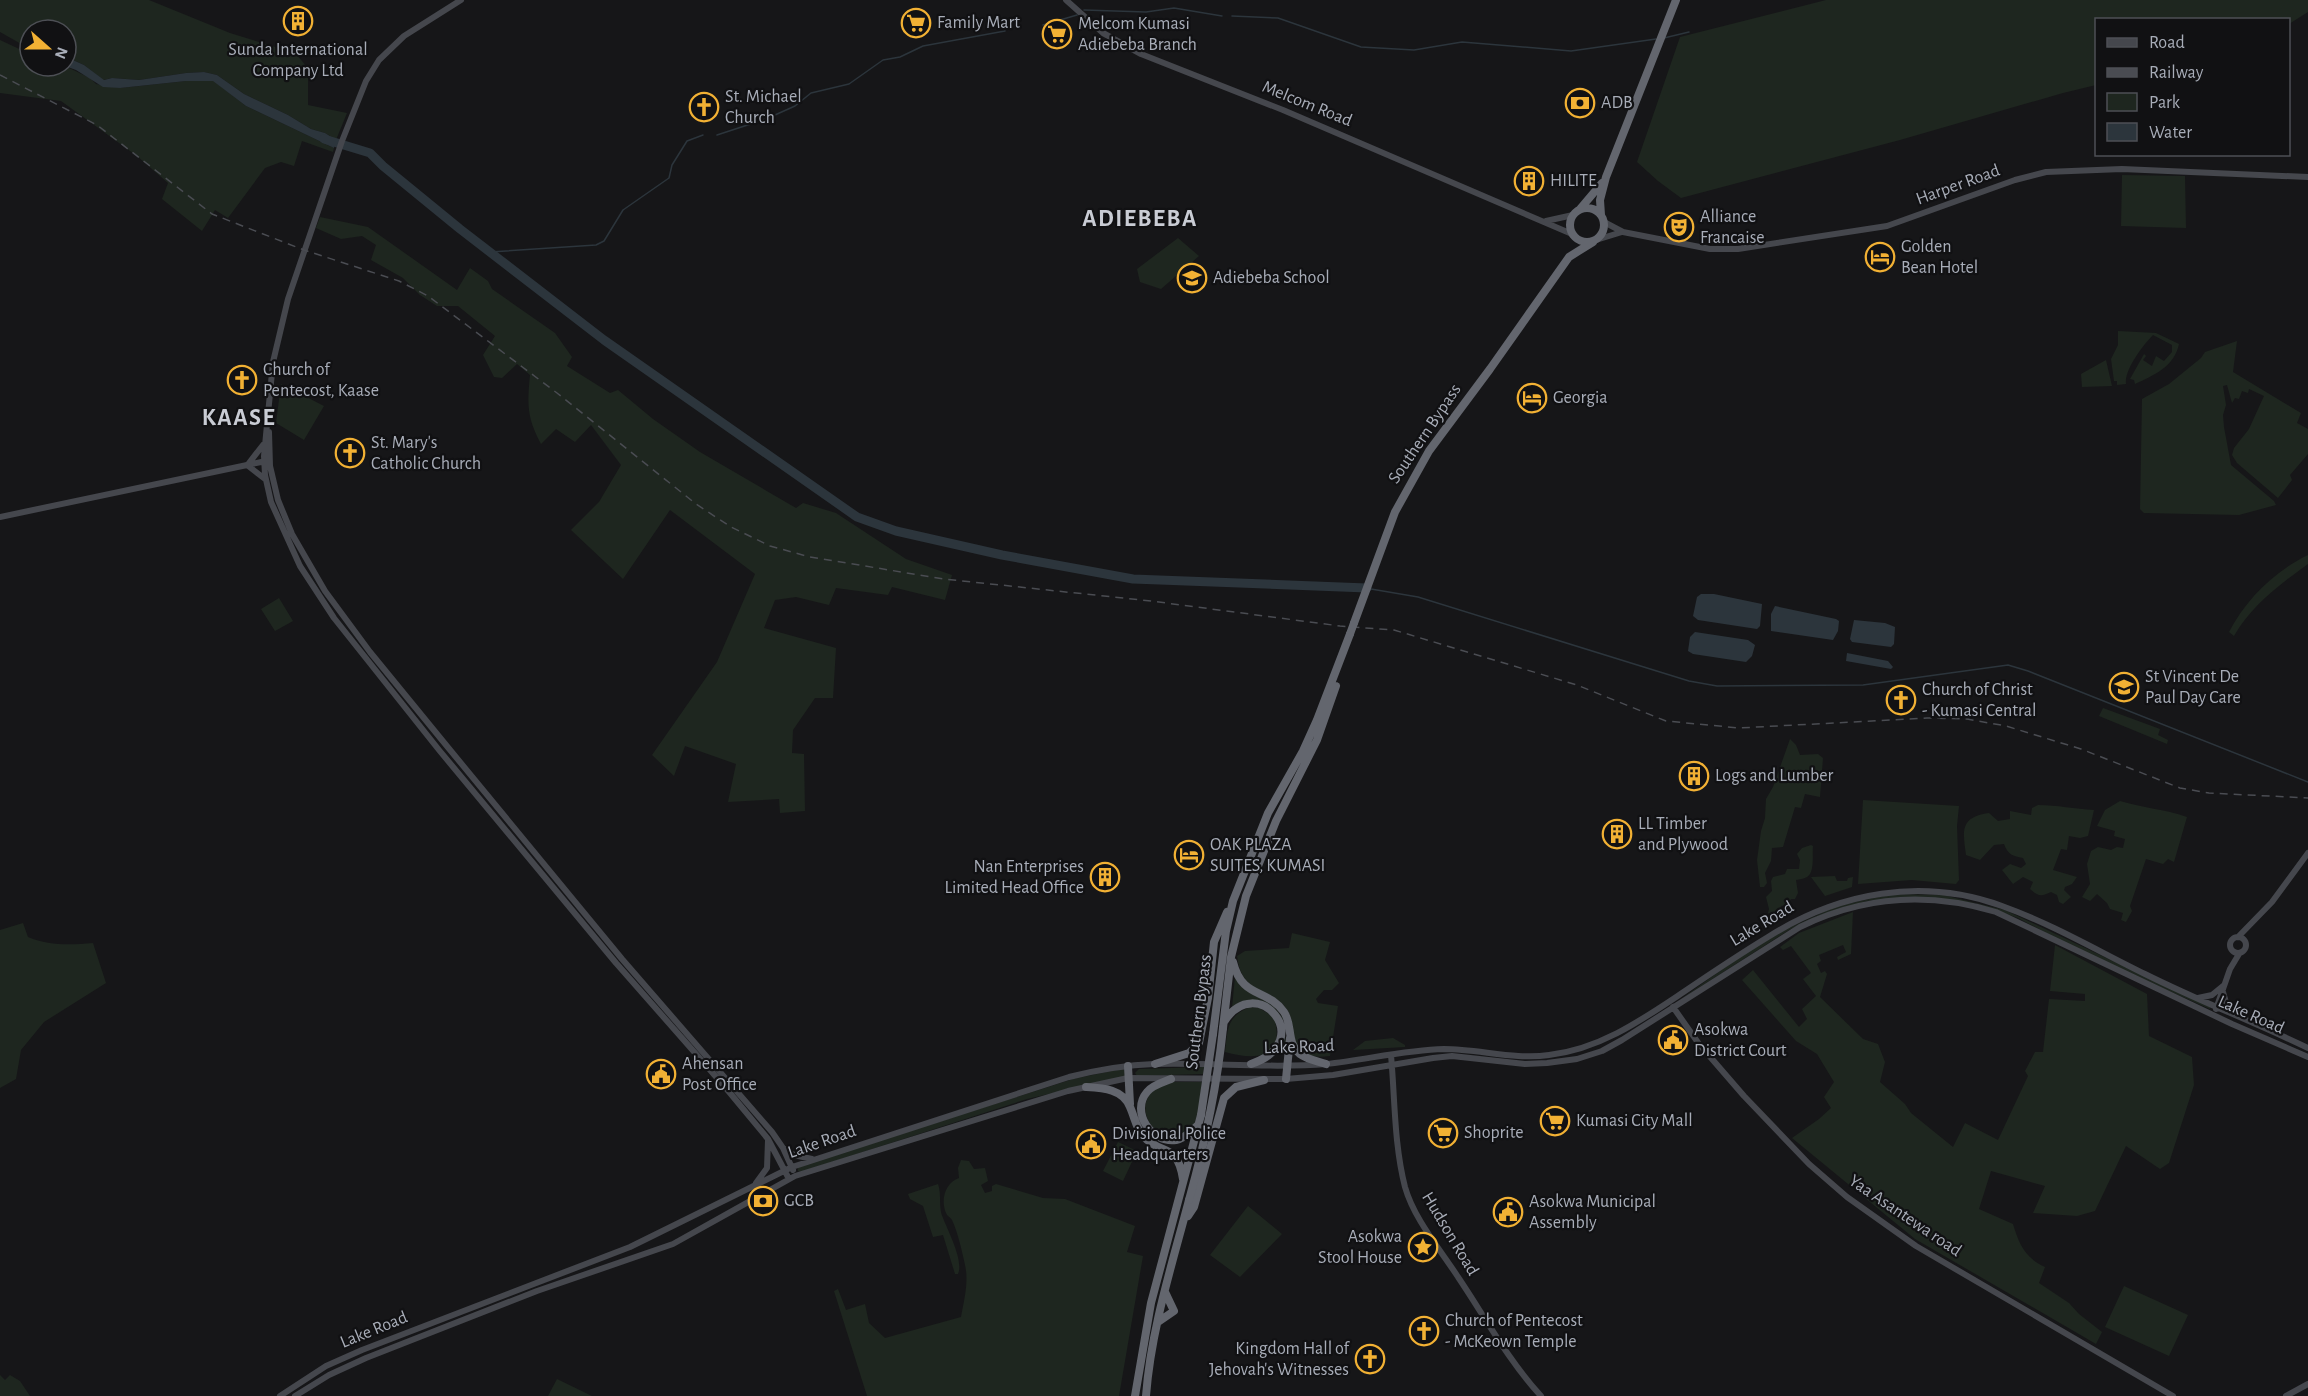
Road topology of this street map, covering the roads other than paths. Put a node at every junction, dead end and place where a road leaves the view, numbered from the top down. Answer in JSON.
{"nodes":[{"id":1,"x":461,"y":0,"type":"edge"},
{"id":2,"x":1066,"y":0,"type":"edge"},
{"id":3,"x":1676,"y":0,"type":"edge"},
{"id":4,"x":1606,"y":177,"type":"junction"},
{"id":5,"x":2308,"y":177,"type":"edge"},
{"id":6,"x":1576,"y":212,"type":"junction"},
{"id":7,"x":1602,"y":218,"type":"junction"},
{"id":8,"x":1545,"y":221,"type":"junction"},
{"id":9,"x":1623,"y":232,"type":"junction"},
{"id":10,"x":1572,"y":235,"type":"junction"},
{"id":11,"x":1595,"y":241,"type":"junction"},
{"id":12,"x":1569,"y":257,"type":"junction"},
{"id":13,"x":267,"y":423,"type":"junction"},
{"id":14,"x":265,"y":442,"type":"junction"},
{"id":15,"x":267,"y":461,"type":"junction"},
{"id":16,"x":247,"y":465,"type":"junction"},
{"id":17,"x":266,"y":480,"type":"junction"},
{"id":18,"x":0,"y":517,"type":"edge"},
{"id":19,"x":1322,"y":719,"type":"junction"},
{"id":20,"x":2308,"y":853,"type":"edge"},
{"id":21,"x":1233,"y":901,"type":"junction"},
{"id":22,"x":2251,"y":924,"type":"junction"},
{"id":23,"x":2238,"y":937,"type":"junction"},
{"id":24,"x":2246,"y":942,"type":"junction"},
{"id":25,"x":2232,"y":951,"type":"junction"},
{"id":26,"x":2240,"y":954,"type":"junction"},
{"id":27,"x":1231,"y":957,"type":"junction"},
{"id":28,"x":2230,"y":969,"type":"junction"},
{"id":29,"x":2223,"y":988,"type":"junction"},
{"id":30,"x":2193,"y":998,"type":"junction"},
{"id":31,"x":1669,"y":1001,"type":"junction"},
{"id":32,"x":1674,"y":1008,"type":"junction"},
{"id":33,"x":2217,"y":1008,"type":"junction"},
{"id":34,"x":2214,"y":1015,"type":"junction"},
{"id":35,"x":2241,"y":1018,"type":"junction"},
{"id":36,"x":1224,"y":1025,"type":"junction"},
{"id":37,"x":1290,"y":1037,"type":"junction"},
{"id":38,"x":2308,"y":1048,"type":"edge"},
{"id":39,"x":1391,"y":1055,"type":"junction"},
{"id":40,"x":2308,"y":1057,"type":"edge"},
{"id":41,"x":1155,"y":1064,"type":"junction"},
{"id":42,"x":1251,"y":1064,"type":"junction"},
{"id":43,"x":1326,"y":1064,"type":"junction"},
{"id":44,"x":1287,"y":1065,"type":"junction"},
{"id":45,"x":1392,"y":1065,"type":"junction"},
{"id":46,"x":1128,"y":1066,"type":"junction"},
{"id":47,"x":1128,"y":1078,"type":"junction"},
{"id":48,"x":1172,"y":1079,"type":"junction"},
{"id":49,"x":1286,"y":1079,"type":"junction"},
{"id":50,"x":1264,"y":1080,"type":"junction"},
{"id":51,"x":1086,"y":1087,"type":"junction"},
{"id":52,"x":1130,"y":1105,"type":"junction"},
{"id":53,"x":1200,"y":1124,"type":"junction"},
{"id":54,"x":768,"y":1139,"type":"junction"},
{"id":55,"x":783,"y":1148,"type":"junction"},
{"id":56,"x":812,"y":1160,"type":"junction"},
{"id":57,"x":789,"y":1168,"type":"junction"},
{"id":58,"x":792,"y":1177,"type":"junction"},
{"id":59,"x":1184,"y":1181,"type":"junction"},
{"id":60,"x":754,"y":1185,"type":"junction"},
{"id":61,"x":1183,"y":1224,"type":"junction"},
{"id":62,"x":1164,"y":1292,"type":"junction"},
{"id":63,"x":1158,"y":1322,"type":"junction"},
{"id":64,"x":2308,"y":1384,"type":"edge"},
{"id":65,"x":280,"y":1396,"type":"edge"},
{"id":66,"x":295,"y":1396,"type":"edge"},
{"id":67,"x":1135,"y":1396,"type":"edge"},
{"id":68,"x":1146,"y":1396,"type":"edge"},
{"id":69,"x":1541,"y":1396,"type":"edge"},
{"id":70,"x":2174,"y":1396,"type":"edge"},
{"id":71,"x":2286,"y":1396,"type":"edge"}],
"edges":[{"from":1,"to":13,"type":"main road"},
{"from":2,"to":8,"type":"main road","name":"Melcom Road"},
{"from":3,"to":4,"type":"highway"},
{"from":4,"to":6,"type":"highway"},
{"from":4,"to":7,"type":"highway"},
{"from":5,"to":9,"type":"main road","name":"Harper Road"},
{"from":6,"to":7,"type":"highway"},
{"from":6,"to":8,"type":"main road"},
{"from":6,"to":10,"type":"highway"},
{"from":7,"to":9,"type":"main road","name":"Harper Road"},
{"from":7,"to":11,"type":"highway"},
{"from":8,"to":10,"type":"main road","name":"Melcom Road"},
{"from":9,"to":11,"type":"main road","name":"Harper Road"},
{"from":10,"to":11,"type":"highway"},
{"from":10,"to":12,"type":"highway","name":"Southern Bypass"},
{"from":11,"to":12,"type":"highway","name":"Southern Bypass"},
{"from":12,"to":19,"type":"highway","name":"Southern Bypass","bridge":true},
{"from":13,"to":14,"type":"main road"},
{"from":13,"to":15,"type":"main road"},
{"from":14,"to":15,"type":"main road"},
{"from":14,"to":16,"type":"main road"},
{"from":15,"to":16,"type":"main road"},
{"from":15,"to":17,"type":"main road"},
{"from":15,"to":55,"type":"main road"},
{"from":16,"to":17,"type":"main road"},
{"from":16,"to":18,"type":"main road"},
{"from":17,"to":54,"type":"main road"},
{"from":19,"to":21,"type":"highway","name":"Southern Bypass"},
{"from":19,"to":27,"type":"highway","name":"Southern Bypass"},
{"from":20,"to":22,"type":"main road"},
{"from":21,"to":41,"type":"highway"},
{"from":21,"to":53,"type":"highway","name":"Southern Bypass","bridge":true},
{"from":22,"to":23,"type":"main road"},
{"from":22,"to":24,"type":"main road"},
{"from":23,"to":24,"type":"main road"},
{"from":23,"to":25,"type":"main road"},
{"from":24,"to":26,"type":"main road"},
{"from":25,"to":26,"type":"main road"},
{"from":25,"to":28,"type":"main road"},
{"from":26,"to":28,"type":"main road"},
{"from":27,"to":36,"type":"highway","name":"Southern Bypass"},
{"from":27,"to":37,"type":"highway"},
{"from":28,"to":29,"type":"main road"},
{"from":29,"to":30,"type":"main road"},
{"from":29,"to":33,"type":"main road"},
{"from":29,"to":35,"type":"main road"},
{"from":30,"to":31,"type":"main road","name":"Lake Road"},
{"from":30,"to":33,"type":"main road","name":"Lake Road"},
{"from":31,"to":32,"type":"main road","name":"Yaa Asantewa road"},
{"from":31,"to":39,"type":"main road","name":"Lake Road"},
{"from":32,"to":34,"type":"main road","name":"Lake Road"},
{"from":32,"to":45,"type":"main road","name":"Lake Road"},
{"from":32,"to":70,"type":"main road","name":"Yaa Asantewa road"},
{"from":33,"to":34,"type":"main road"},
{"from":33,"to":35,"type":"main road","name":"Lake Road"},
{"from":34,"to":40,"type":"main road","name":"Lake Road"},
{"from":35,"to":38,"type":"main road","name":"Lake Road"},
{"from":36,"to":42,"type":"highway"},
{"from":36,"to":61,"type":"highway","name":"Southern Bypass","bridge":true},
{"from":37,"to":43,"type":"highway"},
{"from":37,"to":44,"type":"highway"},
{"from":39,"to":43,"type":"main road","name":"Lake Road"},
{"from":39,"to":45,"type":"main road","name":"Hudson Road"},
{"from":41,"to":42,"type":"main road","name":"Lake Road"},
{"from":41,"to":46,"type":"main road","name":"Lake Road"},
{"from":42,"to":44,"type":"main road","name":"Lake Road"},
{"from":43,"to":44,"type":"main road","name":"Lake Road"},
{"from":44,"to":49,"type":"highway"},
{"from":45,"to":49,"type":"main road","name":"Lake Road"},
{"from":45,"to":69,"type":"main road","name":"Hudson Road"},
{"from":46,"to":47,"type":"highway"},
{"from":46,"to":56,"type":"main road","name":"Lake Road"},
{"from":47,"to":48,"type":"main road","name":"Lake Road"},
{"from":47,"to":51,"type":"main road","name":"Lake Road"},
{"from":47,"to":52,"type":"highway"},
{"from":48,"to":50,"type":"main road","name":"Lake Road"},
{"from":48,"to":53,"type":"highway"},
{"from":49,"to":50,"type":"main road","name":"Lake Road"},
{"from":50,"to":61,"type":"highway"},
{"from":51,"to":52,"type":"highway"},
{"from":51,"to":58,"type":"main road","name":"Lake Road"},
{"from":52,"to":59,"type":"highway"},
{"from":53,"to":59,"type":"highway","name":"Southern Bypass"},
{"from":54,"to":57,"type":"main road"},
{"from":54,"to":60,"type":"main road"},
{"from":55,"to":56,"type":"main road"},
{"from":55,"to":57,"type":"main road"},
{"from":56,"to":57,"type":"main road","name":"Lake Road"},
{"from":57,"to":58,"type":"main road"},
{"from":57,"to":60,"type":"main road","name":"Lake Road"},
{"from":58,"to":66,"type":"main road","name":"Lake Road"},
{"from":59,"to":67,"type":"highway","name":"Southern Bypass"},
{"from":60,"to":65,"type":"main road","name":"Lake Road"},
{"from":61,"to":62,"type":"highway","name":"Southern Bypass"},
{"from":62,"to":63,"type":"highway","name":"Southern Bypass"},
{"from":62,"to":63,"type":"highway"},
{"from":63,"to":68,"type":"highway","name":"Southern Bypass"},
{"from":64,"to":71,"type":"main road"}]}
